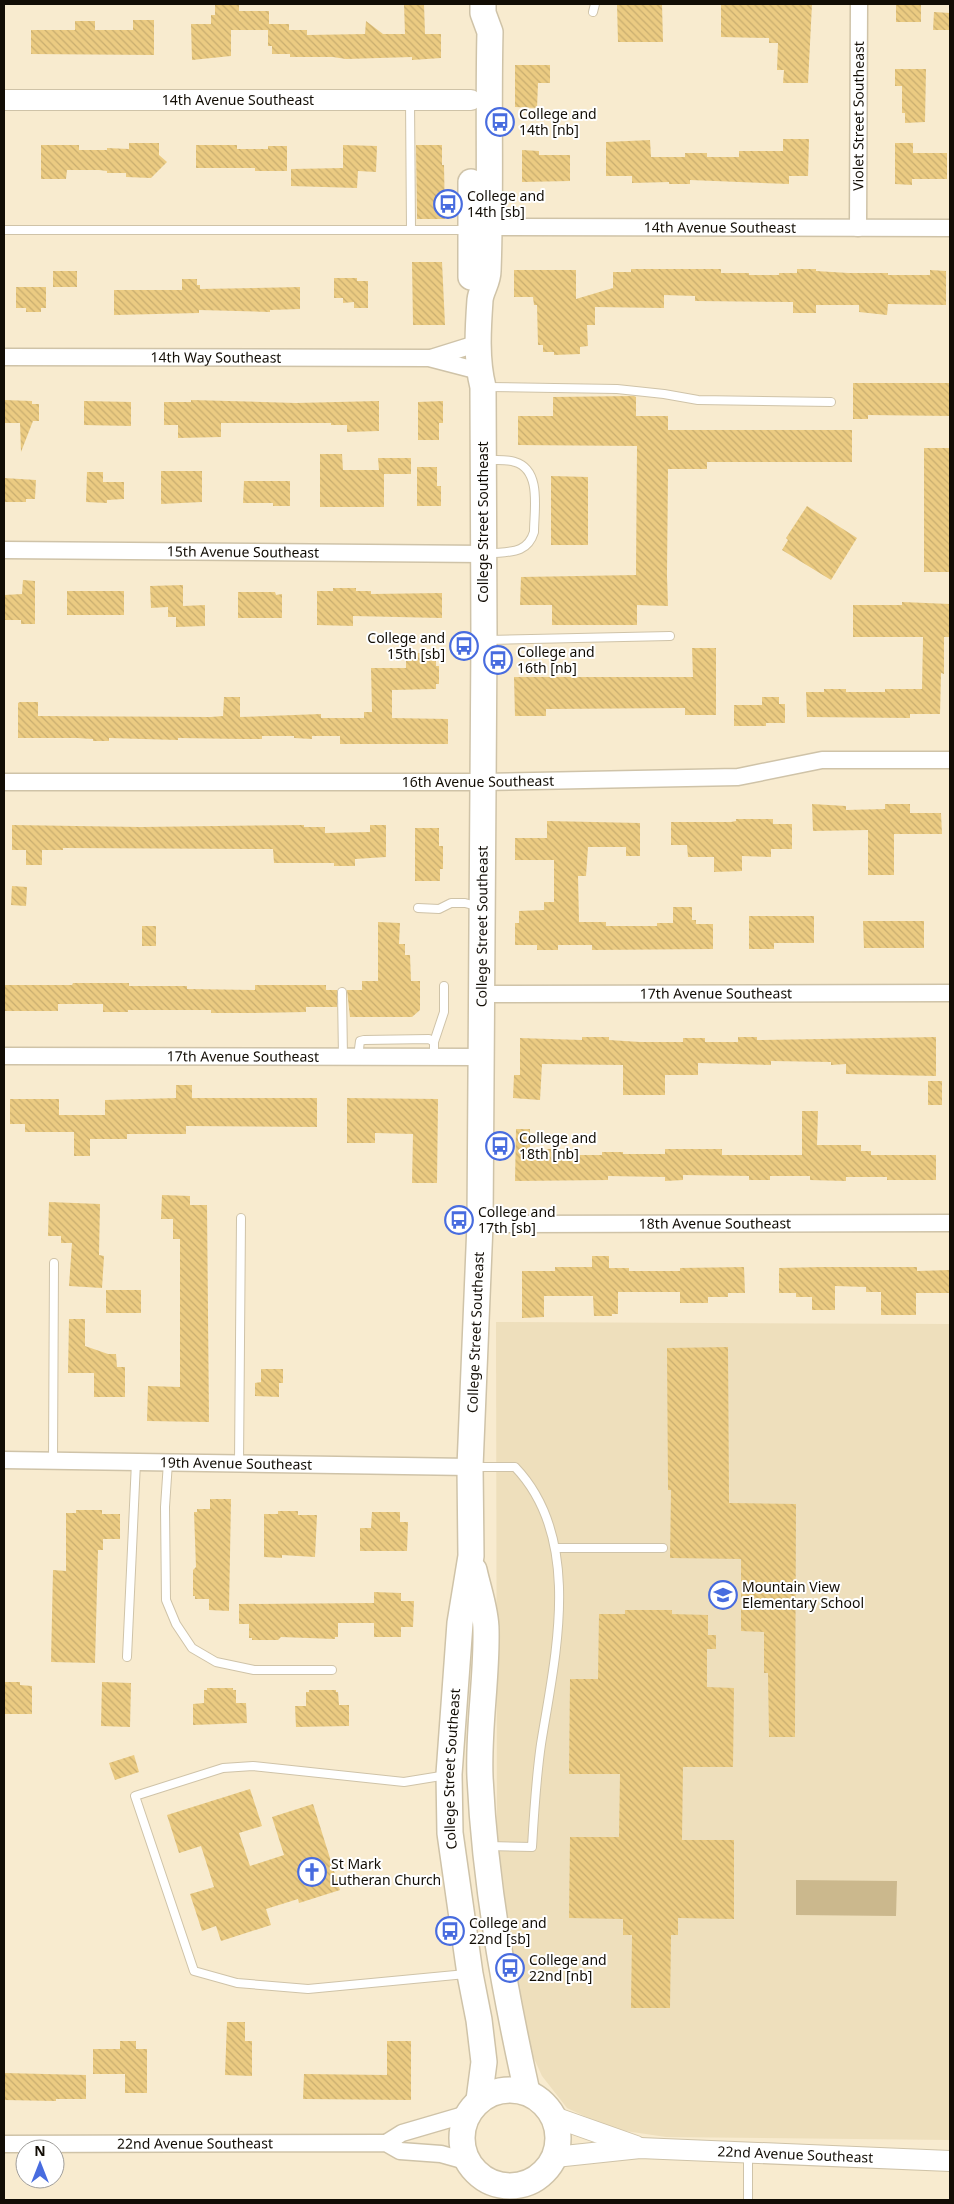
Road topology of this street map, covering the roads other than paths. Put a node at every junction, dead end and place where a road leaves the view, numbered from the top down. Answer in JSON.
{"nodes":[{"id":1,"x":859,"y":4,"type":"edge"},
{"id":2,"x":483,"y":8,"type":"edge"},
{"id":3,"x":4,"y":100,"type":"edge"},
{"id":4,"x":410,"y":100,"type":"junction"},
{"id":5,"x":471,"y":100,"type":"junction"},
{"id":6,"x":858,"y":228,"type":"junction"},
{"id":7,"x":950,"y":228,"type":"edge"},
{"id":8,"x":480,"y":229,"type":"junction"},
{"id":9,"x":4,"y":230,"type":"edge"},
{"id":10,"x":410,"y":230,"type":"junction"},
{"id":11,"x":480,"y":343,"type":"junction"},
{"id":12,"x":4,"y":357,"type":"edge"},
{"id":13,"x":429,"y":358,"type":"junction"},
{"id":14,"x":481,"y":379,"type":"junction"},
{"id":15,"x":831,"y":402,"type":"dead end"},
{"id":16,"x":483,"y":460,"type":"junction"},
{"id":17,"x":4,"y":550,"type":"edge"},
{"id":18,"x":482,"y":554,"type":"junction"},
{"id":19,"x":670,"y":636,"type":"dead end"},
{"id":20,"x":484,"y":640,"type":"junction"},
{"id":21,"x":950,"y":760,"type":"edge"},
{"id":22,"x":4,"y":782,"type":"edge"},
{"id":23,"x":482,"y":782,"type":"junction"},
{"id":24,"x":418,"y":908,"type":"dead end"},
{"id":25,"x":482,"y":908,"type":"junction"},
{"id":26,"x":444,"y":986,"type":"dead end"},
{"id":27,"x":342,"y":992,"type":"dead end"},
{"id":28,"x":950,"y":993,"type":"edge"},
{"id":29,"x":482,"y":994,"type":"junction"},
{"id":30,"x":434,"y":1050,"type":"junction"},
{"id":31,"x":4,"y":1056,"type":"edge"},
{"id":32,"x":350,"y":1057,"type":"junction"},
{"id":33,"x":482,"y":1058,"type":"junction"},
{"id":34,"x":241,"y":1218,"type":"dead end"},
{"id":35,"x":950,"y":1223,"type":"edge"},
{"id":36,"x":480,"y":1224,"type":"junction"},
{"id":37,"x":54,"y":1263,"type":"dead end"},
{"id":38,"x":4,"y":1460,"type":"edge"},
{"id":39,"x":53,"y":1461,"type":"junction"},
{"id":40,"x":136,"y":1462,"type":"junction"},
{"id":41,"x":168,"y":1462,"type":"junction"},
{"id":42,"x":239,"y":1463,"type":"junction"},
{"id":43,"x":470,"y":1467,"type":"junction"},
{"id":44,"x":556,"y":1548,"type":"junction"},
{"id":45,"x":663,"y":1548,"type":"dead end"},
{"id":46,"x":471,"y":1556,"type":"junction"},
{"id":47,"x":127,"y":1657,"type":"dead end"},
{"id":48,"x":332,"y":1670,"type":"dead end"},
{"id":49,"x":449,"y":1774,"type":"junction"},
{"id":50,"x":485,"y":1846,"type":"junction"},
{"id":51,"x":470,"y":1974,"type":"junction"},
{"id":52,"x":527,"y":2092,"type":"junction"},
{"id":53,"x":473,"y":2107,"type":"junction"},
{"id":54,"x":554,"y":2118,"type":"junction"},
{"id":55,"x":386,"y":2143,"type":"junction"},
{"id":56,"x":4,"y":2144,"type":"edge"},
{"id":57,"x":640,"y":2148,"type":"junction"},
{"id":58,"x":748,"y":2154,"type":"junction"},
{"id":59,"x":554,"y":2157,"type":"junction"},
{"id":60,"x":950,"y":2161,"type":"edge"},
{"id":61,"x":478,"y":2180,"type":"edge"},
{"id":62,"x":529,"y":2191,"type":"edge"},
{"id":63,"x":748,"y":2200,"type":"edge"}],
"edges":[{"from":1,"to":6,"type":"street","name":"Violet Street Southeast"},
{"from":2,"to":5,"type":"main road","name":"College Street Southeast"},
{"from":2,"to":8,"type":"main road","name":"College Street Southeast"},
{"from":3,"to":4,"type":"street","name":"14th Avenue Southeast"},
{"from":4,"to":5,"type":"street","name":"14th Avenue Southeast"},
{"from":4,"to":10,"type":"lane"},
{"from":5,"to":8,"type":"main road","name":"College Street Southeast"},
{"from":6,"to":7,"type":"street","name":"14th Avenue Southeast"},
{"from":6,"to":8,"type":"street","name":"14th Avenue Southeast"},
{"from":8,"to":10,"type":"lane"},
{"from":8,"to":11,"type":"main road","name":"College Street Southeast"},
{"from":9,"to":10,"type":"lane"},
{"from":11,"to":13,"type":"street","name":"14th Way Southeast"},
{"from":11,"to":14,"type":"main road","name":"College Street Southeast"},
{"from":12,"to":13,"type":"street","name":"14th Way Southeast"},
{"from":13,"to":14,"type":"street","name":"14th Way Southeast"},
{"from":14,"to":15,"type":"lane"},
{"from":14,"to":16,"type":"main road","name":"College Street Southeast"},
{"from":16,"to":18,"type":"main road","name":"College Street Southeast"},
{"from":16,"to":18,"type":"lane"},
{"from":17,"to":18,"type":"street","name":"15th Avenue Southeast"},
{"from":18,"to":20,"type":"main road","name":"College Street Southeast"},
{"from":19,"to":20,"type":"lane"},
{"from":20,"to":23,"type":"main road","name":"College Street Southeast"},
{"from":21,"to":23,"type":"street","name":"16th Avenue Southeast"},
{"from":22,"to":23,"type":"street","name":"16th Avenue Southeast"},
{"from":23,"to":25,"type":"main road","name":"College Street Southeast"},
{"from":24,"to":25,"type":"lane"},
{"from":25,"to":29,"type":"main road","name":"College Street Southeast"},
{"from":26,"to":30,"type":"lane"},
{"from":27,"to":32,"type":"lane"},
{"from":28,"to":29,"type":"street","name":"17th Avenue Southeast"},
{"from":29,"to":33,"type":"main road","name":"College Street Southeast"},
{"from":30,"to":32,"type":"street","name":"17th Avenue Southeast"},
{"from":30,"to":33,"type":"street","name":"17th Avenue Southeast"},
{"from":31,"to":32,"type":"street","name":"17th Avenue Southeast"},
{"from":33,"to":36,"type":"main road","name":"College Street Southeast"},
{"from":34,"to":42,"type":"lane"},
{"from":35,"to":36,"type":"street","name":"18th Avenue Southeast"},
{"from":36,"to":43,"type":"main road","name":"College Street Southeast"},
{"from":37,"to":39,"type":"lane"},
{"from":38,"to":39,"type":"street","name":"19th Avenue Southeast"},
{"from":39,"to":40,"type":"street","name":"19th Avenue Southeast"},
{"from":40,"to":41,"type":"street","name":"19th Avenue Southeast"},
{"from":40,"to":47,"type":"lane"},
{"from":41,"to":42,"type":"street","name":"19th Avenue Southeast"},
{"from":41,"to":48,"type":"lane"},
{"from":42,"to":43,"type":"street","name":"19th Avenue Southeast"},
{"from":43,"to":44,"type":"lane"},
{"from":43,"to":46,"type":"main road","name":"College Street Southeast"},
{"from":44,"to":45,"type":"lane"},
{"from":44,"to":50,"type":"lane"},
{"from":46,"to":49,"type":"main road","name":"College Street Southeast"},
{"from":46,"to":50,"type":"main road","name":"College Street Southeast"},
{"from":49,"to":51,"type":"main road","name":"College Street Southeast"},
{"from":49,"to":51,"type":"lane"},
{"from":50,"to":52,"type":"main road","name":"College Street Southeast"},
{"from":51,"to":53,"type":"main road","name":"College Street Southeast"},
{"from":52,"to":53,"type":"main road"},
{"from":52,"to":54,"type":"main road"},
{"from":53,"to":55,"type":"street"},
{"from":53,"to":61,"type":"main road"},
{"from":54,"to":57,"type":"street","name":"22nd Avenue Southeast"},
{"from":54,"to":59,"type":"main road"},
{"from":55,"to":56,"type":"street","name":"22nd Avenue Southeast"},
{"from":55,"to":61,"type":"street","name":"22nd Avenue Southeast"},
{"from":57,"to":58,"type":"street","name":"22nd Avenue Southeast"},
{"from":57,"to":59,"type":"street","name":"22nd Avenue Southeast"},
{"from":58,"to":60,"type":"street","name":"22nd Avenue Southeast"},
{"from":58,"to":63,"type":"lane"},
{"from":59,"to":62,"type":"main road"},
{"from":61,"to":62,"type":"main road"}]}
